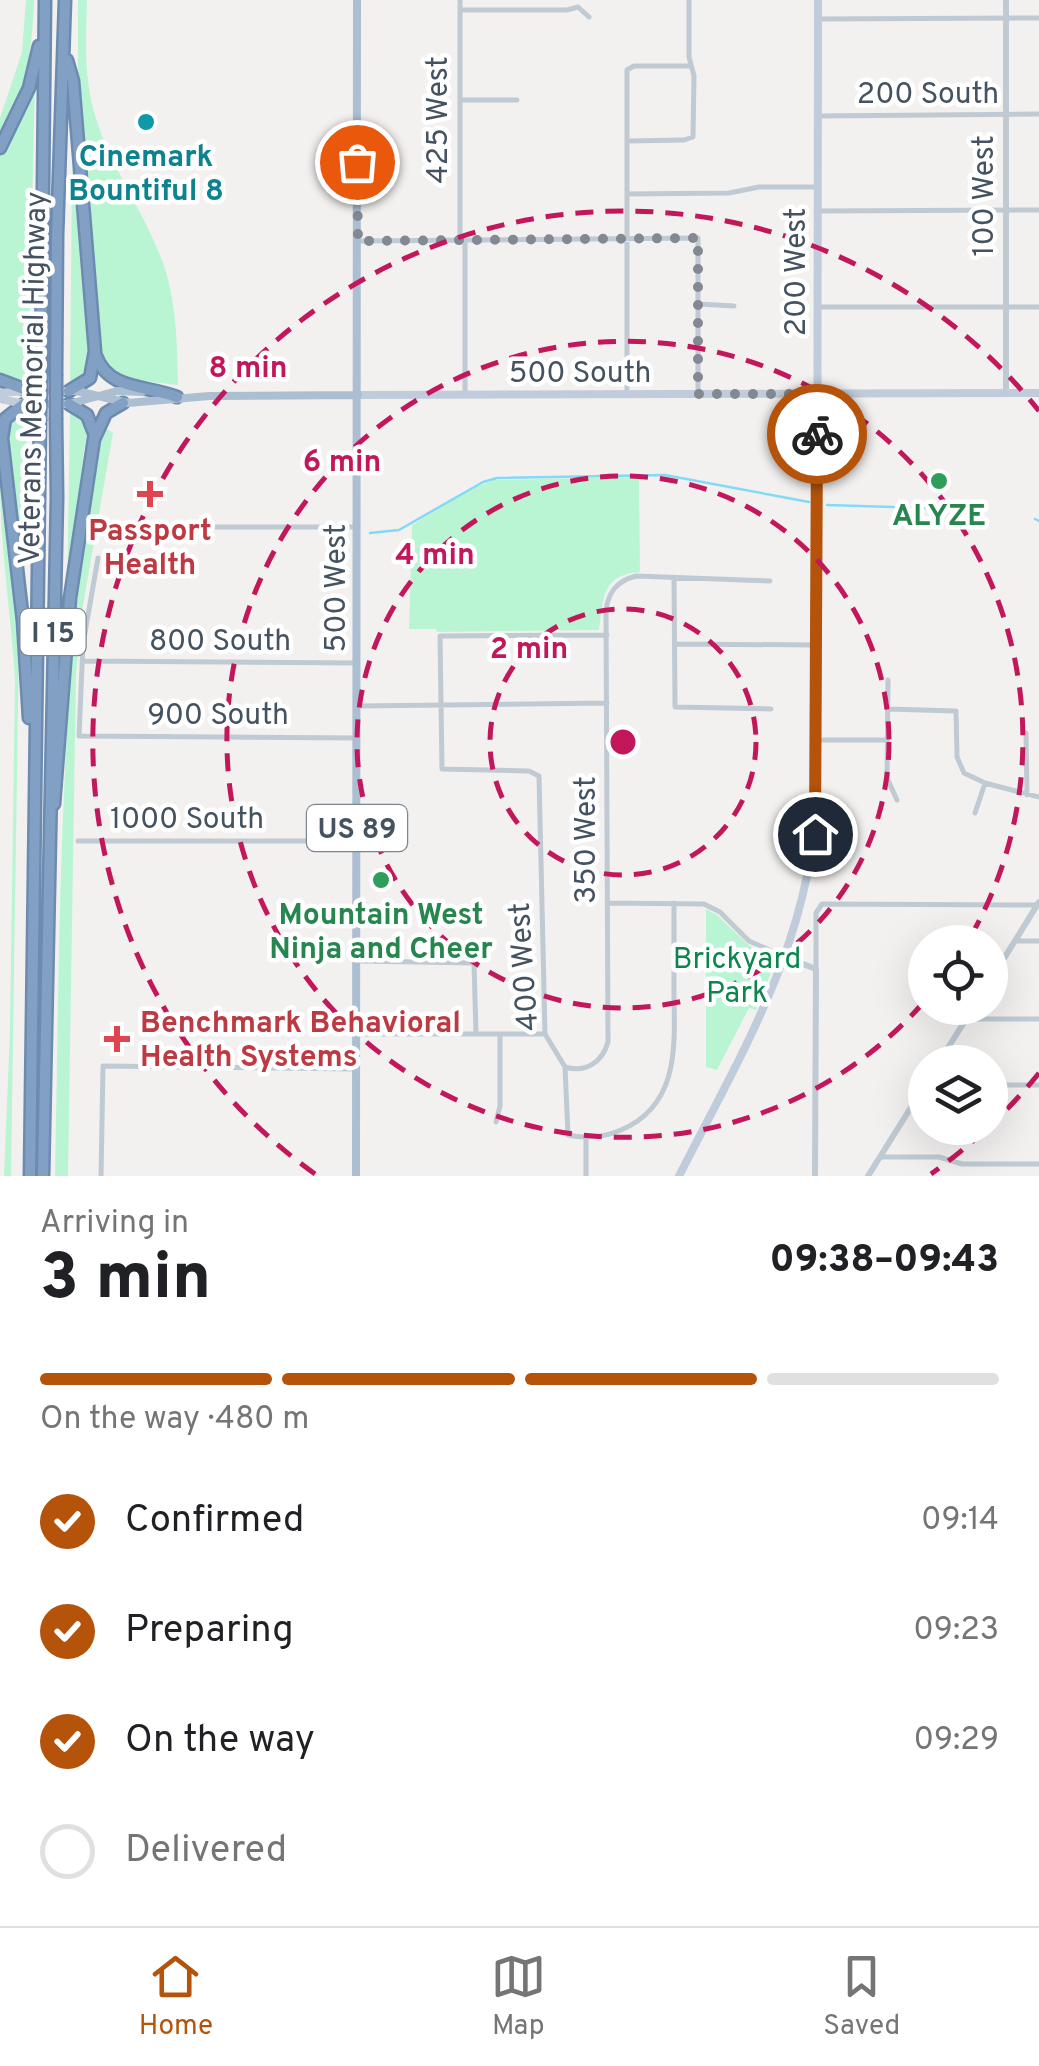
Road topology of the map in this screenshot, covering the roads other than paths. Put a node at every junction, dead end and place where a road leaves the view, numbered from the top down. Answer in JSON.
{"nodes":[{"id":1,"x":44,"y":0,"type":"edge"},
{"id":2,"x":65,"y":0,"type":"edge"},
{"id":3,"x":357,"y":0,"type":"edge"},
{"id":4,"x":460,"y":0,"type":"edge"},
{"id":5,"x":689,"y":0,"type":"edge"},
{"id":6,"x":818,"y":0,"type":"edge"},
{"id":7,"x":1006,"y":0,"type":"edge"},
{"id":8,"x":579,"y":3,"type":"edge"},
{"id":9,"x":460,"y":10,"type":"junction"},
{"id":10,"x":589,"y":18,"type":"dead end"},
{"id":11,"x":1006,"y":18,"type":"junction"},
{"id":12,"x":1039,"y":18,"type":"edge"},
{"id":13,"x":818,"y":19,"type":"junction"},
{"id":14,"x":64,"y":49,"type":"junction"},
{"id":15,"x":691,"y":66,"type":"junction"},
{"id":16,"x":460,"y":100,"type":"junction"},
{"id":17,"x":517,"y":100,"type":"dead end"},
{"id":18,"x":1039,"y":114,"type":"edge"},
{"id":19,"x":1006,"y":115,"type":"junction"},
{"id":20,"x":818,"y":116,"type":"junction"},
{"id":21,"x":627,"y":141,"type":"junction"},
{"id":22,"x":0,"y":148,"type":"edge"},
{"id":23,"x":818,"y":186,"type":"junction"},
{"id":24,"x":627,"y":194,"type":"junction"},
{"id":25,"x":1006,"y":210,"type":"junction"},
{"id":26,"x":1039,"y":210,"type":"edge"},
{"id":27,"x":818,"y":211,"type":"junction"},
{"id":28,"x":627,"y":239,"type":"junction"},
{"id":29,"x":463,"y":240,"type":"junction"},
{"id":30,"x":358,"y":241,"type":"junction"},
{"id":31,"x":698,"y":304,"type":"junction"},
{"id":32,"x":734,"y":306,"type":"dead end"},
{"id":33,"x":818,"y":306,"type":"junction"},
{"id":34,"x":1006,"y":306,"type":"junction"},
{"id":35,"x":1039,"y":306,"type":"edge"},
{"id":36,"x":95,"y":351,"type":"junction"},
{"id":37,"x":0,"y":380,"type":"edge"},
{"id":38,"x":29,"y":391,"type":"junction"},
{"id":39,"x":1006,"y":393,"type":"junction"},
{"id":40,"x":1039,"y":393,"type":"edge"},
{"id":41,"x":627,"y":394,"type":"junction"},
{"id":42,"x":698,"y":394,"type":"junction"},
{"id":43,"x":817,"y":394,"type":"junction"},
{"id":44,"x":358,"y":395,"type":"junction"},
{"id":45,"x":466,"y":395,"type":"junction"},
{"id":46,"x":0,"y":396,"type":"edge"},
{"id":47,"x":95,"y":396,"type":"junction"},
{"id":48,"x":69,"y":397,"type":"junction"},
{"id":49,"x":179,"y":397,"type":"junction"},
{"id":50,"x":123,"y":403,"type":"junction"},
{"id":51,"x":24,"y":404,"type":"junction"},
{"id":52,"x":94,"y":439,"type":"junction"},
{"id":53,"x":0,"y":451,"type":"edge"},
{"id":54,"x":5,"y":470,"type":"junction"},
{"id":55,"x":170,"y":527,"type":"dead end"},
{"id":56,"x":357,"y":528,"type":"junction"},
{"id":57,"x":98,"y":558,"type":"dead end"},
{"id":58,"x":674,"y":578,"type":"junction"},
{"id":59,"x":770,"y":581,"type":"dead end"},
{"id":60,"x":606,"y":635,"type":"junction"},
{"id":61,"x":674,"y":644,"type":"junction"},
{"id":62,"x":817,"y":645,"type":"junction"},
{"id":63,"x":82,"y":661,"type":"junction"},
{"id":64,"x":357,"y":663,"type":"junction"},
{"id":65,"x":888,"y":680,"type":"dead end"},
{"id":66,"x":607,"y":703,"type":"junction"},
{"id":67,"x":440,"y":704,"type":"junction"},
{"id":68,"x":357,"y":706,"type":"junction"},
{"id":69,"x":771,"y":709,"type":"dead end"},
{"id":70,"x":888,"y":709,"type":"junction"},
{"id":71,"x":1026,"y":733,"type":"dead end"},
{"id":72,"x":357,"y":738,"type":"junction"},
{"id":73,"x":817,"y":740,"type":"junction"},
{"id":74,"x":887,"y":740,"type":"junction"},
{"id":75,"x":985,"y":783,"type":"junction"},
{"id":76,"x":1026,"y":795,"type":"junction"},
{"id":77,"x":1039,"y":797,"type":"edge"},
{"id":78,"x":32,"y":799,"type":"junction"},
{"id":79,"x":897,"y":800,"type":"dead end"},
{"id":80,"x":975,"y":813,"type":"dead end"},
{"id":81,"x":78,"y":840,"type":"dead end"},
{"id":82,"x":357,"y":840,"type":"junction"},
{"id":83,"x":48,"y":844,"type":"junction"},
{"id":84,"x":607,"y":903,"type":"junction"},
{"id":85,"x":674,"y":903,"type":"junction"},
{"id":86,"x":1038,"y":904,"type":"edge"},
{"id":87,"x":1015,"y":941,"type":"junction"},
{"id":88,"x":1039,"y":942,"type":"edge"},
{"id":89,"x":1008,"y":952,"type":"edge"},
{"id":90,"x":786,"y":957,"type":"junction"},
{"id":91,"x":357,"y":961,"type":"junction"},
{"id":92,"x":816,"y":968,"type":"junction"},
{"id":93,"x":1008,"y":1019,"type":"edge"},
{"id":94,"x":1039,"y":1019,"type":"edge"},
{"id":95,"x":357,"y":1034,"type":"junction"},
{"id":96,"x":476,"y":1034,"type":"junction"},
{"id":97,"x":500,"y":1034,"type":"junction"},
{"id":98,"x":545,"y":1034,"type":"junction"},
{"id":99,"x":565,"y":1067,"type":"junction"},
{"id":100,"x":356,"y":1069,"type":"junction"},
{"id":101,"x":1008,"y":1085,"type":"edge"},
{"id":102,"x":1039,"y":1085,"type":"edge"},
{"id":103,"x":908,"y":1112,"type":"edge"},
{"id":104,"x":496,"y":1122,"type":"dead end"},
{"id":105,"x":586,"y":1137,"type":"junction"},
{"id":106,"x":880,"y":1156,"type":"junction"},
{"id":107,"x":1039,"y":1164,"type":"edge"},
{"id":108,"x":30,"y":1176,"type":"edge"},
{"id":109,"x":44,"y":1176,"type":"edge"},
{"id":110,"x":101,"y":1176,"type":"edge"},
{"id":111,"x":356,"y":1176,"type":"edge"},
{"id":112,"x":586,"y":1176,"type":"edge"},
{"id":113,"x":679,"y":1176,"type":"edge"},
{"id":114,"x":815,"y":1176,"type":"edge"},
{"id":115,"x":868,"y":1176,"type":"edge"}],
"edges":[{"from":1,"to":22,"type":"highway"},
{"from":1,"to":78,"type":"highway","name":"Veterans Memorial Highway","number":"I 15","bridge":true},
{"from":2,"to":14,"type":"highway","name":"Veterans Memorial Highway","number":"I 15"},
{"from":3,"to":30,"type":"main road","name":"500 West","number":"US 89"},
{"from":4,"to":9,"type":"street","name":"425 West"},
{"from":5,"to":15,"type":"street"},
{"from":6,"to":13,"type":"main road","name":"200 West"},
{"from":7,"to":11,"type":"street","name":"100 West"},
{"from":8,"to":9,"type":"street"},
{"from":8,"to":10,"type":"street"},
{"from":9,"to":16,"type":"street","name":"425 West"},
{"from":11,"to":12,"type":"street"},
{"from":11,"to":13,"type":"street"},
{"from":11,"to":19,"type":"street","name":"100 West"},
{"from":13,"to":20,"type":"main road","name":"200 West"},
{"from":14,"to":36,"type":"highway"},
{"from":14,"to":83,"type":"highway","name":"Veterans Memorial Highway","number":"I 15","bridge":true},
{"from":15,"to":21,"type":"street"},
{"from":15,"to":21,"type":"street"},
{"from":16,"to":17,"type":"street"},
{"from":16,"to":29,"type":"street","name":"425 West"},
{"from":18,"to":19,"type":"street","name":"200 South"},
{"from":19,"to":20,"type":"street","name":"200 South"},
{"from":19,"to":25,"type":"street","name":"100 West"},
{"from":20,"to":23,"type":"main road","name":"200 West"},
{"from":21,"to":24,"type":"street"},
{"from":23,"to":24,"type":"street"},
{"from":23,"to":27,"type":"main road","name":"200 West"},
{"from":24,"to":28,"type":"street"},
{"from":25,"to":26,"type":"street"},
{"from":25,"to":27,"type":"street"},
{"from":25,"to":34,"type":"street","name":"100 West"},
{"from":27,"to":33,"type":"main road","name":"200 West"},
{"from":28,"to":29,"type":"street"},
{"from":28,"to":31,"type":"street"},
{"from":28,"to":41,"type":"street"},
{"from":29,"to":30,"type":"street"},
{"from":29,"to":45,"type":"street","name":"425 West"},
{"from":30,"to":44,"type":"main road","name":"500 West","number":"US 89"},
{"from":31,"to":32,"type":"street"},
{"from":31,"to":42,"type":"street"},
{"from":33,"to":34,"type":"street"},
{"from":33,"to":43,"type":"main road","name":"200 West"},
{"from":34,"to":35,"type":"street"},
{"from":34,"to":39,"type":"street","name":"100 West"},
{"from":36,"to":48,"type":"highway"},
{"from":36,"to":49,"type":"highway"},
{"from":37,"to":38,"type":"highway"},
{"from":38,"to":46,"type":"main road","name":"500 South"},
{"from":38,"to":48,"type":"main road","name":"500 South"},
{"from":39,"to":40,"type":"main road","name":"500 South"},
{"from":39,"to":43,"type":"main road","name":"500 South"},
{"from":41,"to":42,"type":"main road","name":"500 South"},
{"from":41,"to":45,"type":"main road","name":"500 South"},
{"from":42,"to":43,"type":"main road","name":"500 South"},
{"from":43,"to":62,"type":"main road","name":"200 West"},
{"from":44,"to":45,"type":"main road","name":"500 South"},
{"from":44,"to":49,"type":"main road","name":"500 South"},
{"from":44,"to":56,"type":"main road","name":"500 West","number":"US 89"},
{"from":46,"to":51,"type":"main road","name":"500 South"},
{"from":47,"to":48,"type":"main road","name":"500 South"},
{"from":47,"to":49,"type":"main road","name":"500 South"},
{"from":47,"to":50,"type":"main road","name":"500 South"},
{"from":48,"to":51,"type":"main road","name":"500 South"},
{"from":48,"to":52,"type":"highway"},
{"from":49,"to":50,"type":"main road","name":"500 South"},
{"from":50,"to":52,"type":"highway"},
{"from":51,"to":54,"type":"highway"},
{"from":52,"to":83,"type":"highway"},
{"from":53,"to":54,"type":"highway"},
{"from":54,"to":78,"type":"highway"},
{"from":55,"to":56,"type":"street"},
{"from":56,"to":64,"type":"main road","name":"500 West","number":"US 89"},
{"from":57,"to":63,"type":"street"},
{"from":58,"to":59,"type":"street"},
{"from":58,"to":60,"type":"street","name":"350 West"},
{"from":58,"to":61,"type":"street"},
{"from":60,"to":66,"type":"street","name":"350 West"},
{"from":60,"to":67,"type":"street"},
{"from":61,"to":62,"type":"street"},
{"from":61,"to":69,"type":"street"},
{"from":62,"to":73,"type":"main road","name":"200 West"},
{"from":63,"to":64,"type":"street","name":"800 South"},
{"from":63,"to":72,"type":"street","name":"900 South"},
{"from":64,"to":68,"type":"main road","name":"500 West","number":"US 89"},
{"from":65,"to":70,"type":"street"},
{"from":66,"to":67,"type":"street"},
{"from":66,"to":84,"type":"street","name":"350 West"},
{"from":67,"to":68,"type":"street"},
{"from":67,"to":98,"type":"street","name":"400 West"},
{"from":68,"to":72,"type":"main road","name":"500 West","number":"US 89"},
{"from":70,"to":74,"type":"street"},
{"from":70,"to":75,"type":"street"},
{"from":71,"to":76,"type":"street"},
{"from":72,"to":82,"type":"main road","name":"500 West","number":"US 89"},
{"from":73,"to":74,"type":"street"},
{"from":73,"to":90,"type":"main road","name":"200 West"},
{"from":74,"to":79,"type":"street"},
{"from":75,"to":76,"type":"street"},
{"from":75,"to":80,"type":"street"},
{"from":76,"to":77,"type":"street"},
{"from":78,"to":108,"type":"highway","name":"Veterans Memorial Highway","number":"I 15"},
{"from":81,"to":82,"type":"street","name":"1000 South"},
{"from":82,"to":91,"type":"main road","name":"500 West","number":"US 89"},
{"from":83,"to":109,"type":"highway","name":"Veterans Memorial Highway","number":"I 15"},
{"from":84,"to":85,"type":"street"},
{"from":84,"to":99,"type":"street","name":"350 West"},
{"from":85,"to":90,"type":"street"},
{"from":85,"to":105,"type":"street"},
{"from":86,"to":87,"type":"street"},
{"from":86,"to":92,"type":"street"},
{"from":87,"to":88,"type":"street"},
{"from":87,"to":89,"type":"street"},
{"from":90,"to":92,"type":"street"},
{"from":90,"to":113,"type":"main road","name":"200 West"},
{"from":91,"to":95,"type":"main road","name":"500 West","number":"US 89"},
{"from":91,"to":96,"type":"street"},
{"from":92,"to":114,"type":"street"},
{"from":93,"to":94,"type":"street"},
{"from":95,"to":96,"type":"street"},
{"from":95,"to":100,"type":"main road","name":"500 West","number":"US 89"},
{"from":96,"to":97,"type":"street"},
{"from":97,"to":98,"type":"street"},
{"from":97,"to":104,"type":"street"},
{"from":98,"to":99,"type":"street","name":"400 West"},
{"from":99,"to":105,"type":"street","name":"400 West"},
{"from":100,"to":110,"type":"street"},
{"from":100,"to":111,"type":"main road","name":"500 West","number":"US 89"},
{"from":101,"to":102,"type":"street"},
{"from":103,"to":106,"type":"street"},
{"from":105,"to":112,"type":"street"},
{"from":106,"to":107,"type":"street"},
{"from":106,"to":115,"type":"street"}]}
